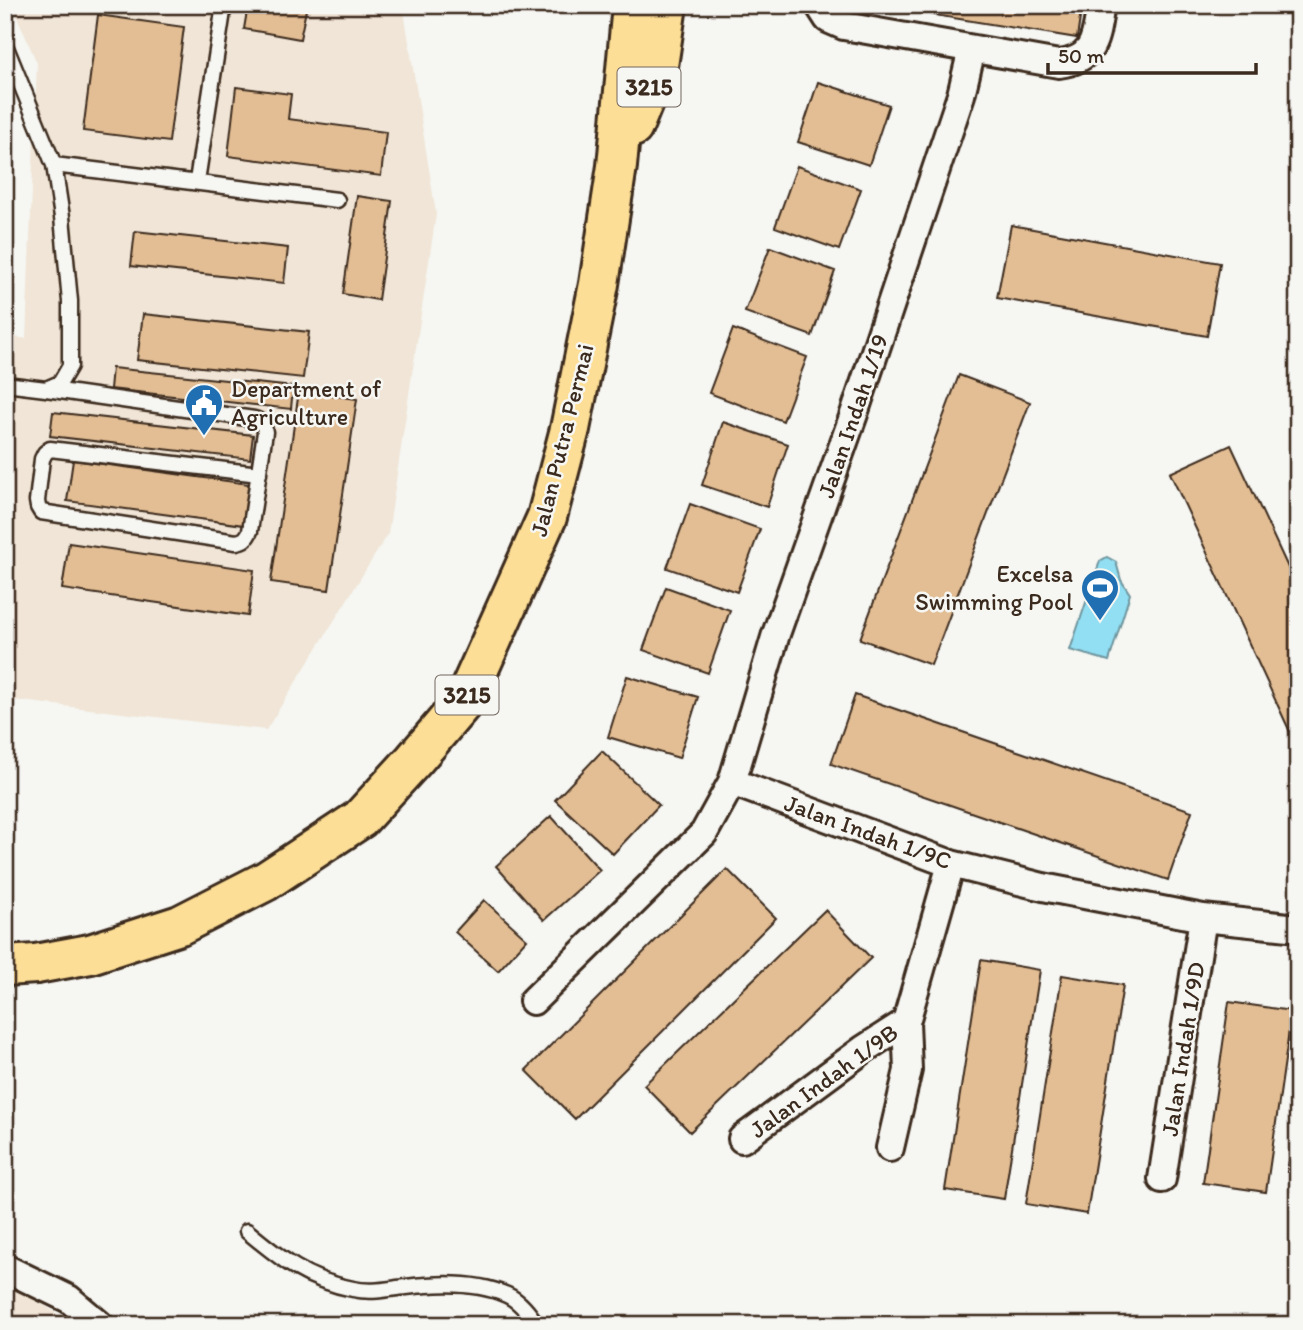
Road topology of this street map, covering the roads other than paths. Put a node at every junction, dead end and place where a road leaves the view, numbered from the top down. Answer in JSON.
{"nodes":[{"id":1,"x":224,"y":5,"type":"edge"},
{"id":2,"x":632,"y":5,"type":"edge"},
{"id":3,"x":667,"y":5,"type":"edge"},
{"id":4,"x":818,"y":5,"type":"edge"},
{"id":5,"x":1101,"y":5,"type":"edge"},
{"id":6,"x":5,"y":45,"type":"edge"},
{"id":7,"x":972,"y":49,"type":"junction"},
{"id":8,"x":54,"y":165,"type":"junction"},
{"id":9,"x":617,"y":166,"type":"junction"},
{"id":10,"x":197,"y":181,"type":"junction"},
{"id":11,"x":337,"y":200,"type":"dead end"},
{"id":12,"x":5,"y":384,"type":"edge"},
{"id":13,"x":46,"y":389,"type":"junction"},
{"id":14,"x":259,"y":474,"type":"junction"},
{"id":15,"x":732,"y":782,"type":"junction"},
{"id":16,"x":951,"y":864,"type":"junction"},
{"id":17,"x":1203,"y":918,"type":"junction"},
{"id":18,"x":1298,"y":928,"type":"edge"},
{"id":19,"x":5,"y":966,"type":"edge"},
{"id":20,"x":533,"y":1001,"type":"dead end"},
{"id":21,"x":906,"y":1022,"type":"junction"},
{"id":22,"x":742,"y":1139,"type":"dead end"},
{"id":23,"x":890,"y":1148,"type":"dead end"},
{"id":24,"x":1163,"y":1179,"type":"dead end"},
{"id":25,"x":247,"y":1231,"type":"dead end"},
{"id":26,"x":5,"y":1268,"type":"edge"},
{"id":27,"x":100,"y":1325,"type":"edge"},
{"id":28,"x":537,"y":1325,"type":"edge"}],
"edges":[{"from":1,"to":10,"type":"lane"},
{"from":2,"to":9,"type":"main road","name":"Jalan Putra Permai","number":"3215"},
{"from":3,"to":9,"type":"main road","name":"Jalan Putra Permai","number":"3215"},
{"from":4,"to":7,"type":"street"},
{"from":5,"to":7,"type":"street"},
{"from":6,"to":8,"type":"lane"},
{"from":7,"to":15,"type":"street","name":"Jalan Indah 1/19"},
{"from":8,"to":10,"type":"lane"},
{"from":8,"to":13,"type":"lane"},
{"from":9,"to":19,"type":"main road","name":"Jalan Putra Permai","number":"3215"},
{"from":10,"to":11,"type":"lane"},
{"from":12,"to":13,"type":"lane"},
{"from":13,"to":14,"type":"lane"},
{"from":14,"to":14,"type":"lane"},
{"from":15,"to":16,"type":"street","name":"Jalan Indah 1/9C"},
{"from":15,"to":20,"type":"street"},
{"from":16,"to":17,"type":"street","name":"Jalan Indah 1/9C"},
{"from":16,"to":21,"type":"street","name":"Jalan Indah 1/9B"},
{"from":17,"to":18,"type":"street","name":"Jalan Indah 1/9C"},
{"from":17,"to":24,"type":"street","name":"Jalan Indah 1/9D"},
{"from":21,"to":22,"type":"street","name":"Jalan Indah 1/9B"},
{"from":21,"to":23,"type":"street","name":"Jalan Indah 1/9B"},
{"from":25,"to":28,"type":"lane"},
{"from":26,"to":27,"type":"street"}]}
